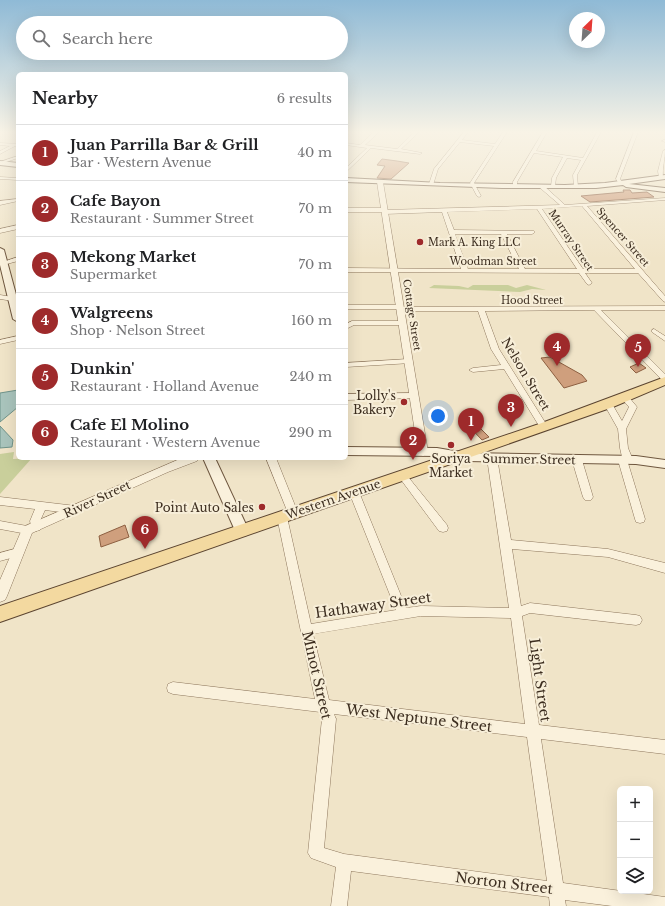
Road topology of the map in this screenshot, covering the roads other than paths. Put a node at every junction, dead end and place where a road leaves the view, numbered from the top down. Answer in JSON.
{"nodes":[{"id":1,"x":434,"y":174,"type":"edge"},
{"id":2,"x":479,"y":174,"type":"edge"},
{"id":3,"x":520,"y":174,"type":"edge"},
{"id":4,"x":556,"y":174,"type":"edge"},
{"id":5,"x":576,"y":174,"type":"edge"},
{"id":6,"x":620,"y":174,"type":"edge"},
{"id":7,"x":0,"y":178,"type":"edge"},
{"id":8,"x":663,"y":178,"type":"edge"},
{"id":9,"x":16,"y":179,"type":"edge"},
{"id":10,"x":348,"y":180,"type":"edge"},
{"id":11,"x":380,"y":182,"type":"junction"},
{"id":12,"x":621,"y":183,"type":"junction"},
{"id":13,"x":431,"y":184,"type":"junction"},
{"id":14,"x":472,"y":185,"type":"junction"},
{"id":15,"x":515,"y":185,"type":"junction"},
{"id":16,"x":541,"y":186,"type":"junction"},
{"id":17,"x":553,"y":186,"type":"junction"},
{"id":18,"x":576,"y":186,"type":"junction"},
{"id":19,"x":597,"y":186,"type":"junction"},
{"id":20,"x":633,"y":187,"type":"junction"},
{"id":21,"x":665,"y":190,"type":"edge"},
{"id":22,"x":479,"y":196,"type":"dead end"},
{"id":23,"x":665,"y":199,"type":"edge"},
{"id":24,"x":16,"y":200,"type":"edge"},
{"id":25,"x":0,"y":203,"type":"edge"},
{"id":26,"x":583,"y":205,"type":"junction"},
{"id":27,"x":564,"y":206,"type":"junction"},
{"id":28,"x":538,"y":207,"type":"junction"},
{"id":29,"x":348,"y":210,"type":"edge"},
{"id":30,"x":444,"y":210,"type":"junction"},
{"id":31,"x":384,"y":211,"type":"junction"},
{"id":32,"x":16,"y":227,"type":"edge"},
{"id":33,"x":0,"y":230,"type":"edge"},
{"id":34,"x":452,"y":232,"type":"junction"},
{"id":35,"x":503,"y":232,"type":"junction"},
{"id":36,"x":532,"y":232,"type":"dead end"},
{"id":37,"x":0,"y":250,"type":"edge"},
{"id":38,"x":16,"y":260,"type":"edge"},
{"id":39,"x":3,"y":263,"type":"junction"},
{"id":40,"x":348,"y":270,"type":"edge"},
{"id":41,"x":393,"y":270,"type":"junction"},
{"id":42,"x":465,"y":270,"type":"junction"},
{"id":43,"x":523,"y":271,"type":"junction"},
{"id":44,"x":581,"y":271,"type":"junction"},
{"id":45,"x":640,"y":271,"type":"junction"},
{"id":46,"x":589,"y":283,"type":"dead end"},
{"id":47,"x":0,"y":293,"type":"edge"},
{"id":48,"x":12,"y":295,"type":"junction"},
{"id":49,"x":0,"y":297,"type":"edge"},
{"id":50,"x":665,"y":300,"type":"edge"},
{"id":51,"x":16,"y":305,"type":"edge"},
{"id":52,"x":348,"y":307,"type":"edge"},
{"id":53,"x":400,"y":308,"type":"junction"},
{"id":54,"x":665,"y":308,"type":"edge"},
{"id":55,"x":481,"y":310,"type":"junction"},
{"id":56,"x":597,"y":310,"type":"junction"},
{"id":57,"x":402,"y":323,"type":"junction"},
{"id":58,"x":348,"y":326,"type":"edge"},
{"id":59,"x":654,"y":331,"type":"dead end"},
{"id":60,"x":16,"y":338,"type":"edge"},
{"id":61,"x":665,"y":339,"type":"edge"},
{"id":62,"x":0,"y":342,"type":"edge"},
{"id":63,"x":408,"y":360,"type":"junction"},
{"id":64,"x":348,"y":365,"type":"edge"},
{"id":65,"x":506,"y":367,"type":"junction"},
{"id":66,"x":473,"y":370,"type":"dead end"},
{"id":67,"x":665,"y":378,"type":"edge"},
{"id":68,"x":665,"y":381,"type":"edge"},
{"id":69,"x":414,"y":396,"type":"junction"},
{"id":70,"x":348,"y":397,"type":"edge"},
{"id":71,"x":625,"y":398,"type":"junction"},
{"id":72,"x":608,"y":404,"type":"junction"},
{"id":73,"x":544,"y":427,"type":"junction"},
{"id":74,"x":622,"y":429,"type":"junction"},
{"id":75,"x":348,"y":451,"type":"edge"},
{"id":76,"x":422,"y":452,"type":"junction"},
{"id":77,"x":460,"y":455,"type":"junction"},
{"id":78,"x":492,"y":458,"type":"junction"},
{"id":79,"x":187,"y":460,"type":"edge"},
{"id":80,"x":210,"y":460,"type":"edge"},
{"id":81,"x":272,"y":460,"type":"edge"},
{"id":82,"x":577,"y":460,"type":"junction"},
{"id":83,"x":626,"y":460,"type":"junction"},
{"id":84,"x":665,"y":464,"type":"edge"},
{"id":85,"x":402,"y":476,"type":"junction"},
{"id":86,"x":354,"y":492,"type":"junction"},
{"id":87,"x":588,"y":497,"type":"dead end"},
{"id":88,"x":0,"y":501,"type":"edge"},
{"id":89,"x":42,"y":506,"type":"junction"},
{"id":90,"x":76,"y":510,"type":"junction"},
{"id":91,"x":288,"y":515,"type":"junction"},
{"id":92,"x":640,"y":519,"type":"dead end"},
{"id":93,"x":0,"y":525,"type":"edge"},
{"id":94,"x":443,"y":528,"type":"dead end"},
{"id":95,"x":32,"y":529,"type":"junction"},
{"id":96,"x":242,"y":531,"type":"junction"},
{"id":97,"x":506,"y":544,"type":"junction"},
{"id":98,"x":18,"y":552,"type":"junction"},
{"id":99,"x":0,"y":557,"type":"edge"},
{"id":100,"x":665,"y":568,"type":"edge"},
{"id":101,"x":0,"y":596,"type":"edge"},
{"id":102,"x":515,"y":612,"type":"junction"},
{"id":103,"x":0,"y":614,"type":"edge"},
{"id":104,"x":403,"y":614,"type":"junction"},
{"id":105,"x":636,"y":620,"type":"dead end"},
{"id":106,"x":306,"y":630,"type":"junction"},
{"id":107,"x":173,"y":688,"type":"dead end"},
{"id":108,"x":324,"y":706,"type":"junction"},
{"id":109,"x":533,"y":731,"type":"junction"},
{"id":110,"x":665,"y":747,"type":"edge"},
{"id":111,"x":344,"y":862,"type":"junction"},
{"id":112,"x":556,"y":890,"type":"junction"},
{"id":113,"x":665,"y":905,"type":"edge"},
{"id":114,"x":339,"y":906,"type":"edge"},
{"id":115,"x":558,"y":906,"type":"edge"}],
"edges":[{"from":1,"to":13,"type":"street"},
{"from":2,"to":14,"type":"street"},
{"from":3,"to":15,"type":"street"},
{"from":4,"to":17,"type":"street"},
{"from":5,"to":18,"type":"street"},
{"from":6,"to":12,"type":"street"},
{"from":7,"to":9,"type":"street"},
{"from":8,"to":12,"type":"main road"},
{"from":10,"to":11,"type":"main road"},
{"from":11,"to":13,"type":"main road"},
{"from":11,"to":31,"type":"street","name":"Cottage Street"},
{"from":12,"to":19,"type":"main road"},
{"from":12,"to":20,"type":"main road"},
{"from":13,"to":14,"type":"main road"},
{"from":14,"to":15,"type":"main road"},
{"from":14,"to":22,"type":"street"},
{"from":15,"to":16,"type":"main road"},
{"from":16,"to":17,"type":"main road"},
{"from":16,"to":27,"type":"street"},
{"from":17,"to":18,"type":"main road"},
{"from":18,"to":19,"type":"main road"},
{"from":19,"to":20,"type":"main road"},
{"from":20,"to":21,"type":"main road"},
{"from":23,"to":26,"type":"street"},
{"from":24,"to":25,"type":"street"},
{"from":26,"to":27,"type":"street"},
{"from":26,"to":45,"type":"street","name":"Spencer Street"},
{"from":27,"to":28,"type":"street"},
{"from":28,"to":30,"type":"street"},
{"from":28,"to":44,"type":"street","name":"Murray Street"},
{"from":29,"to":31,"type":"street"},
{"from":30,"to":31,"type":"street"},
{"from":30,"to":34,"type":"street"},
{"from":31,"to":41,"type":"street","name":"Cottage Street"},
{"from":32,"to":33,"type":"street"},
{"from":34,"to":35,"type":"street"},
{"from":34,"to":42,"type":"street"},
{"from":35,"to":36,"type":"street"},
{"from":35,"to":43,"type":"street"},
{"from":37,"to":39,"type":"main road"},
{"from":38,"to":39,"type":"street"},
{"from":39,"to":48,"type":"main road"},
{"from":40,"to":41,"type":"street","name":"Woodman Street"},
{"from":41,"to":42,"type":"street","name":"Woodman Street"},
{"from":41,"to":53,"type":"street","name":"Cottage Street"},
{"from":42,"to":43,"type":"street","name":"Woodman Street"},
{"from":43,"to":44,"type":"street","name":"Woodman Street"},
{"from":44,"to":45,"type":"street","name":"Woodman Street"},
{"from":44,"to":46,"type":"street","name":"Murray Street"},
{"from":45,"to":50,"type":"street","name":"Spencer Street"},
{"from":47,"to":48,"type":"street"},
{"from":48,"to":49,"type":"street"},
{"from":48,"to":51,"type":"main road"},
{"from":52,"to":53,"type":"street","name":"Hood Street"},
{"from":53,"to":55,"type":"street","name":"Hood Street"},
{"from":53,"to":57,"type":"street","name":"Cottage Street"},
{"from":54,"to":56,"type":"street","name":"Hood Street"},
{"from":55,"to":56,"type":"street","name":"Hood Street"},
{"from":55,"to":65,"type":"street","name":"Nelson Street"},
{"from":56,"to":67,"type":"street"},
{"from":57,"to":58,"type":"street"},
{"from":57,"to":63,"type":"street","name":"Cottage Street"},
{"from":59,"to":61,"type":"street"},
{"from":60,"to":62,"type":"street"},
{"from":63,"to":64,"type":"street"},
{"from":63,"to":69,"type":"street","name":"Cottage Street"},
{"from":65,"to":66,"type":"street"},
{"from":65,"to":73,"type":"street","name":"Nelson Street"},
{"from":68,"to":71,"type":"main road","name":"Western Avenue"},
{"from":69,"to":70,"type":"street"},
{"from":69,"to":76,"type":"street","name":"Cottage Street"},
{"from":71,"to":72,"type":"main road","name":"Western Avenue"},
{"from":71,"to":74,"type":"street"},
{"from":72,"to":73,"type":"main road","name":"Western Avenue"},
{"from":72,"to":74,"type":"street"},
{"from":73,"to":77,"type":"main road","name":"Western Avenue"},
{"from":74,"to":83,"type":"street"},
{"from":75,"to":76,"type":"main road","name":"Summer Street"},
{"from":76,"to":77,"type":"main road","name":"Summer Street"},
{"from":77,"to":78,"type":"main road","name":"Summer Street"},
{"from":77,"to":85,"type":"main road","name":"Western Avenue"},
{"from":78,"to":82,"type":"main road","name":"Summer Street"},
{"from":78,"to":97,"type":"street","name":"Light Street"},
{"from":79,"to":90,"type":"street","name":"River Street"},
{"from":80,"to":96,"type":"main road"},
{"from":81,"to":91,"type":"street","name":"Minot Street"},
{"from":82,"to":83,"type":"main road","name":"Summer Street"},
{"from":82,"to":87,"type":"street"},
{"from":83,"to":84,"type":"main road","name":"Summer Street"},
{"from":83,"to":92,"type":"street"},
{"from":85,"to":86,"type":"main road","name":"Western Avenue"},
{"from":85,"to":94,"type":"street"},
{"from":86,"to":91,"type":"main road","name":"Western Avenue"},
{"from":86,"to":104,"type":"street"},
{"from":88,"to":89,"type":"street"},
{"from":89,"to":90,"type":"street"},
{"from":89,"to":95,"type":"street"},
{"from":90,"to":95,"type":"street","name":"River Street"},
{"from":91,"to":96,"type":"main road","name":"Western Avenue"},
{"from":91,"to":106,"type":"street","name":"Minot Street"},
{"from":93,"to":95,"type":"street"},
{"from":95,"to":98,"type":"street"},
{"from":96,"to":103,"type":"main road","name":"Western Avenue"},
{"from":97,"to":100,"type":"street"},
{"from":97,"to":102,"type":"street","name":"Light Street"},
{"from":98,"to":99,"type":"street"},
{"from":98,"to":101,"type":"street"},
{"from":102,"to":104,"type":"street","name":"Hathaway Street"},
{"from":102,"to":105,"type":"street","name":"Hathaway Street"},
{"from":102,"to":109,"type":"street","name":"Light Street"},
{"from":104,"to":106,"type":"street","name":"Hathaway Street"},
{"from":106,"to":108,"type":"street","name":"Minot Street"},
{"from":107,"to":108,"type":"street","name":"West Neptune Street"},
{"from":108,"to":109,"type":"street","name":"West Neptune Street"},
{"from":108,"to":111,"type":"street","name":"Minot Street"},
{"from":109,"to":110,"type":"street","name":"West Neptune Street"},
{"from":109,"to":112,"type":"street","name":"Light Street"},
{"from":111,"to":112,"type":"street","name":"Norton Street"},
{"from":111,"to":114,"type":"street"},
{"from":112,"to":113,"type":"street","name":"Norton Street"},
{"from":112,"to":115,"type":"street","name":"Light Street"}]}
